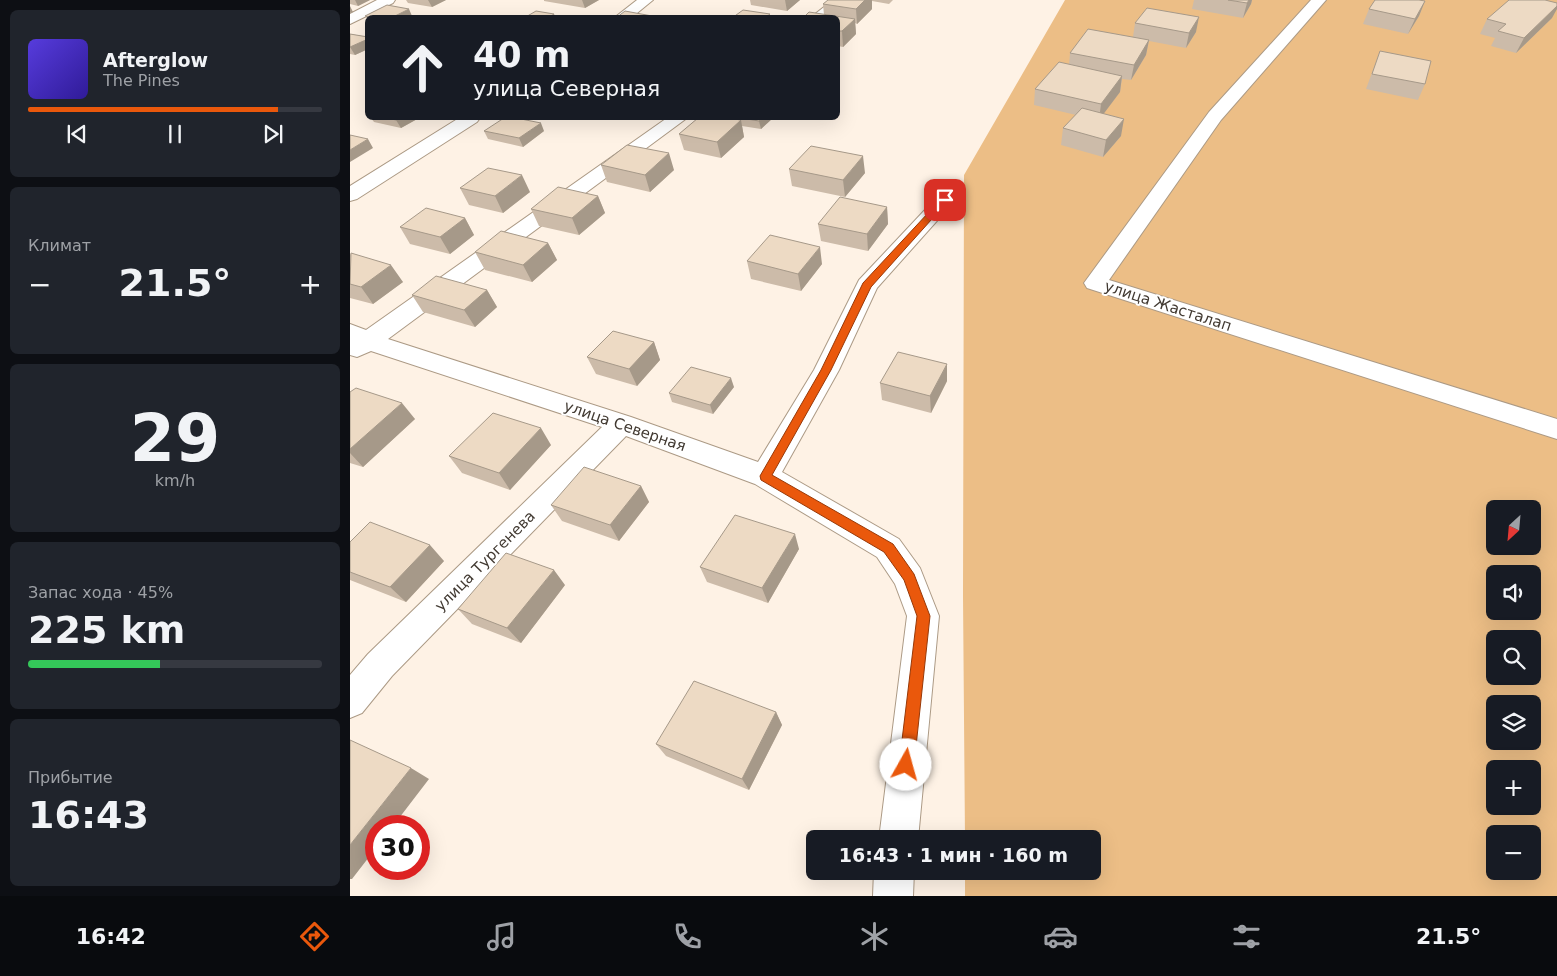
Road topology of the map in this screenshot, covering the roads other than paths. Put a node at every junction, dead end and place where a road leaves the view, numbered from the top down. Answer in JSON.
{"nodes":[{"id":1,"x":388,"y":0,"type":"edge"},
{"id":2,"x":646,"y":0,"type":"edge"},
{"id":3,"x":842,"y":0,"type":"edge"},
{"id":4,"x":1319,"y":0,"type":"edge"},
{"id":5,"x":625,"y":15,"type":"edge"},
{"id":6,"x":821,"y":15,"type":"edge"},
{"id":7,"x":350,"y":20,"type":"edge"},
{"id":8,"x":468,"y":120,"type":"edge"},
{"id":9,"x":675,"y":120,"type":"edge"},
{"id":10,"x":350,"y":195,"type":"edge"},
{"id":11,"x":945,"y":200,"type":"dead end"},
{"id":12,"x":356,"y":342,"type":"edge"},
{"id":13,"x":622,"y":424,"type":"junction"},
{"id":14,"x":1557,"y":429,"type":"edge"},
{"id":15,"x":766,"y":476,"type":"junction"},
{"id":16,"x":350,"y":701,"type":"edge"},
{"id":17,"x":899,"y":830,"type":"edge"},
{"id":18,"x":894,"y":880,"type":"edge"},
{"id":19,"x":893,"y":896,"type":"edge"}],
"edges":[{"from":1,"to":7,"type":"street"},
{"from":2,"to":5,"type":"street"},
{"from":3,"to":6,"type":"street"},
{"from":4,"to":14,"type":"street","name":"улица Жасталап"},
{"from":8,"to":10,"type":"street"},
{"from":9,"to":12,"type":"street"},
{"from":11,"to":15,"type":"street"},
{"from":12,"to":13,"type":"street","name":"улица Северная"},
{"from":13,"to":15,"type":"street","name":"улица Северная"},
{"from":13,"to":16,"type":"street","name":"улица Тургенева"},
{"from":15,"to":17,"type":"street","name":"улица Северная"},
{"from":18,"to":19,"type":"street"}]}
